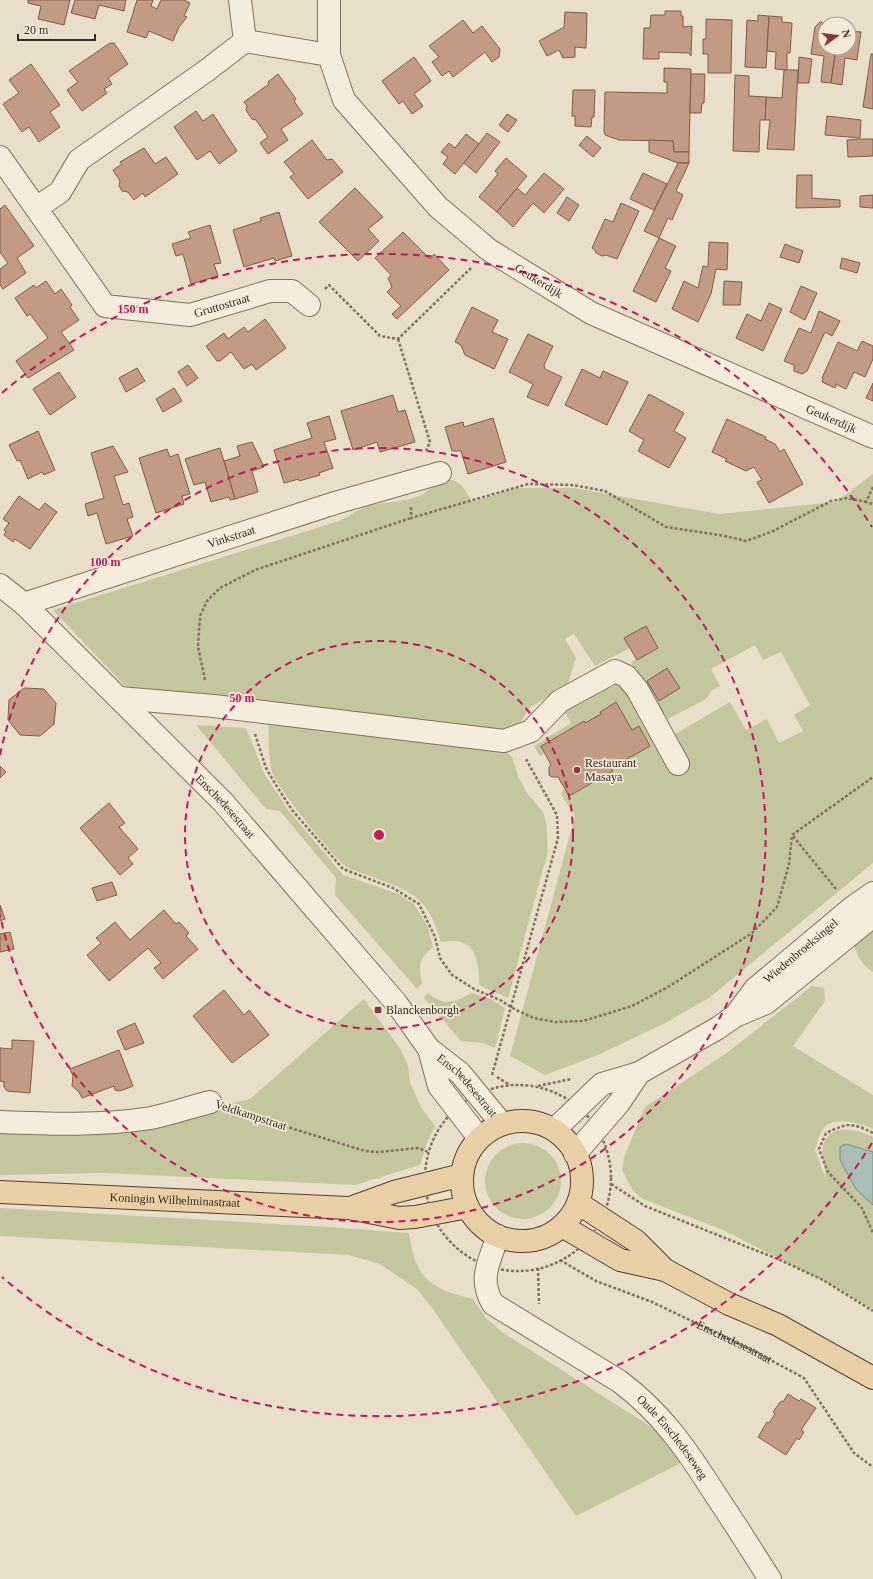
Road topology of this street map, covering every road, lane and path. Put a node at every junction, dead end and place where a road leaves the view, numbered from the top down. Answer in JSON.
{"nodes":[{"id":1,"x":240,"y":0,"type":"edge"},
{"id":2,"x":329,"y":0,"type":"edge"},
{"id":3,"x":245,"y":41,"type":"junction"},
{"id":4,"x":329,"y":55,"type":"junction"},
{"id":5,"x":0,"y":158,"type":"edge"},
{"id":6,"x":36,"y":208,"type":"junction"},
{"id":7,"x":489,"y":250,"type":"junction"},
{"id":8,"x":309,"y":305,"type":"joint"},
{"id":9,"x":398,"y":339,"type":"junction"},
{"id":10,"x":873,"y":438,"type":"edge"},
{"id":11,"x":440,"y":473,"type":"dead end"},
{"id":12,"x":413,"y":480,"type":"junction"},
{"id":13,"x":873,"y":487,"type":"edge"},
{"id":14,"x":866,"y":502,"type":"junction"},
{"id":15,"x":873,"y":504,"type":"edge"},
{"id":16,"x":410,"y":518,"type":"junction"},
{"id":17,"x":0,"y":585,"type":"edge"},
{"id":18,"x":24,"y":604,"type":"junction"},
{"id":19,"x":120,"y":698,"type":"junction"},
{"id":20,"x":214,"y":706,"type":"junction"},
{"id":21,"x":248,"y":711,"type":"junction"},
{"id":22,"x":514,"y":737,"type":"junction"},
{"id":23,"x":678,"y":764,"type":"dead end"},
{"id":24,"x":873,"y":777,"type":"edge"},
{"id":25,"x":792,"y":835,"type":"junction"},
{"id":26,"x":873,"y":893,"type":"edge"},
{"id":27,"x":853,"y":907,"type":"junction"},
{"id":28,"x":873,"y":916,"type":"edge"},
{"id":29,"x":511,"y":1007,"type":"junction"},
{"id":30,"x":735,"y":1016,"type":"junction"},
{"id":31,"x":429,"y":1049,"type":"junction"},
{"id":32,"x":639,"y":1073,"type":"junction"},
{"id":33,"x":492,"y":1074,"type":"dead end"},
{"id":34,"x":477,"y":1094,"type":"junction"},
{"id":35,"x":210,"y":1102,"type":"joint"},
{"id":36,"x":577,"y":1106,"type":"junction"},
{"id":37,"x":455,"y":1109,"type":"junction"},
{"id":38,"x":0,"y":1122,"type":"edge"},
{"id":39,"x":502,"y":1124,"type":"junction"},
{"id":40,"x":597,"y":1129,"type":"junction"},
{"id":41,"x":554,"y":1130,"type":"junction"},
{"id":42,"x":873,"y":1133,"type":"edge"},
{"id":43,"x":479,"y":1138,"type":"junction"},
{"id":44,"x":428,"y":1152,"type":"junction"},
{"id":45,"x":575,"y":1154,"type":"junction"},
{"id":46,"x":462,"y":1175,"type":"junction"},
{"id":47,"x":426,"y":1184,"type":"junction"},
{"id":48,"x":611,"y":1184,"type":"junction"},
{"id":49,"x":0,"y":1192,"type":"edge"},
{"id":50,"x":578,"y":1203,"type":"junction"},
{"id":51,"x":468,"y":1207,"type":"junction"},
{"id":52,"x":349,"y":1208,"type":"junction"},
{"id":53,"x":431,"y":1213,"type":"junction"},
{"id":54,"x":601,"y":1218,"type":"junction"},
{"id":55,"x":562,"y":1226,"type":"junction"},
{"id":56,"x":873,"y":1233,"type":"edge"},
{"id":57,"x":498,"y":1236,"type":"junction"},
{"id":58,"x":586,"y":1241,"type":"junction"},
{"id":59,"x":560,"y":1260,"type":"junction"},
{"id":60,"x":487,"y":1267,"type":"junction"},
{"id":61,"x":538,"y":1268,"type":"junction"},
{"id":62,"x":665,"y":1270,"type":"junction"},
{"id":63,"x":873,"y":1311,"type":"edge"},
{"id":64,"x":539,"y":1332,"type":"junction"},
{"id":65,"x":873,"y":1378,"type":"edge"},
{"id":66,"x":873,"y":1467,"type":"edge"},
{"id":67,"x":770,"y":1579,"type":"edge"}],
"edges":[{"from":1,"to":3,"type":"street"},
{"from":2,"to":4,"type":"street","name":"Geukerdijk"},
{"from":3,"to":4,"type":"street"},
{"from":3,"to":6,"type":"street"},
{"from":4,"to":7,"type":"street","name":"Geukerdijk"},
{"from":5,"to":6,"type":"street","name":"Gruttostraat"},
{"from":6,"to":8,"type":"street","name":"Gruttostraat"},
{"from":7,"to":9,"type":"path"},
{"from":7,"to":10,"type":"street","name":"Geukerdijk"},
{"from":8,"to":9,"type":"path"},
{"from":9,"to":12,"type":"path"},
{"from":11,"to":12,"type":"street","name":"Vinkstraat"},
{"from":12,"to":16,"type":"path"},
{"from":12,"to":18,"type":"street","name":"Vinkstraat"},
{"from":13,"to":14,"type":"path"},
{"from":14,"to":15,"type":"path"},
{"from":14,"to":16,"type":"path"},
{"from":16,"to":20,"type":"path"},
{"from":17,"to":18,"type":"street","name":"Enschedesestraat"},
{"from":18,"to":19,"type":"street","name":"Enschedesestraat"},
{"from":19,"to":20,"type":"street"},
{"from":19,"to":31,"type":"street","name":"Enschedesestraat"},
{"from":20,"to":21,"type":"street"},
{"from":21,"to":22,"type":"street"},
{"from":21,"to":29,"type":"path"},
{"from":22,"to":23,"type":"street"},
{"from":22,"to":29,"type":"path"},
{"from":24,"to":25,"type":"path"},
{"from":25,"to":27,"type":"path"},
{"from":25,"to":29,"type":"path"},
{"from":26,"to":27,"type":"street","name":"Wiedenbroeksingel"},
{"from":27,"to":30,"type":"street","name":"Wiedenbroeksingel"},
{"from":28,"to":30,"type":"street","name":"Wiedenbroeksingel"},
{"from":29,"to":33,"type":"path"},
{"from":30,"to":32,"type":"street","name":"Wiedenbroeksingel"},
{"from":31,"to":34,"type":"street","name":"Enschedesestraat"},
{"from":31,"to":37,"type":"street","name":"Enschedesestraat"},
{"from":32,"to":36,"type":"street","name":"Wiedenbroeksingel"},
{"from":32,"to":40,"type":"street","name":"Wiedenbroeksingel"},
{"from":34,"to":36,"type":"path"},
{"from":34,"to":37,"type":"path"},
{"from":34,"to":39,"type":"street","name":"Enschedesestraat"},
{"from":35,"to":38,"type":"street","name":"Veldkampstraat"},
{"from":35,"to":44,"type":"path","name":"Veldkampstraat"},
{"from":36,"to":40,"type":"path"},
{"from":36,"to":41,"type":"street","name":"Wiedenbroeksingel"},
{"from":37,"to":43,"type":"street","name":"Enschedesestraat"},
{"from":37,"to":44,"type":"path"},
{"from":39,"to":41,"type":"main road"},
{"from":39,"to":43,"type":"main road"},
{"from":40,"to":45,"type":"street","name":"Wiedenbroeksingel"},
{"from":40,"to":48,"type":"path"},
{"from":41,"to":45,"type":"main road"},
{"from":42,"to":56,"type":"path"},
{"from":43,"to":46,"type":"main road"},
{"from":44,"to":47,"type":"path"},
{"from":45,"to":50,"type":"main road"},
{"from":46,"to":47,"type":"main road","name":"Koningin Wilhelminastraat"},
{"from":46,"to":51,"type":"main road"},
{"from":47,"to":52,"type":"main road","name":"Koningin Wilhelminastraat"},
{"from":47,"to":53,"type":"path"},
{"from":48,"to":54,"type":"path"},
{"from":48,"to":63,"type":"path"},
{"from":49,"to":52,"type":"main road","name":"Koningin Wilhelminastraat"},
{"from":50,"to":54,"type":"main road"},
{"from":50,"to":55,"type":"main road"},
{"from":51,"to":53,"type":"main road","name":"Koningin Wilhelminastraat"},
{"from":51,"to":57,"type":"main road"},
{"from":52,"to":53,"type":"main road","name":"Koningin Wilhelminastraat"},
{"from":53,"to":60,"type":"path"},
{"from":54,"to":58,"type":"path"},
{"from":54,"to":62,"type":"main road"},
{"from":55,"to":57,"type":"main road"},
{"from":55,"to":58,"type":"main road"},
{"from":57,"to":60,"type":"street","name":"Oude Enschedeseweg"},
{"from":58,"to":59,"type":"path"},
{"from":58,"to":62,"type":"main road"},
{"from":59,"to":61,"type":"path"},
{"from":59,"to":66,"type":"path","name":"Enschedesestraat"},
{"from":60,"to":61,"type":"path"},
{"from":60,"to":64,"type":"street","name":"Oude Enschedeseweg"},
{"from":61,"to":64,"type":"path"},
{"from":62,"to":65,"type":"main road"},
{"from":64,"to":67,"type":"street","name":"Oude Enschedeseweg"}]}
